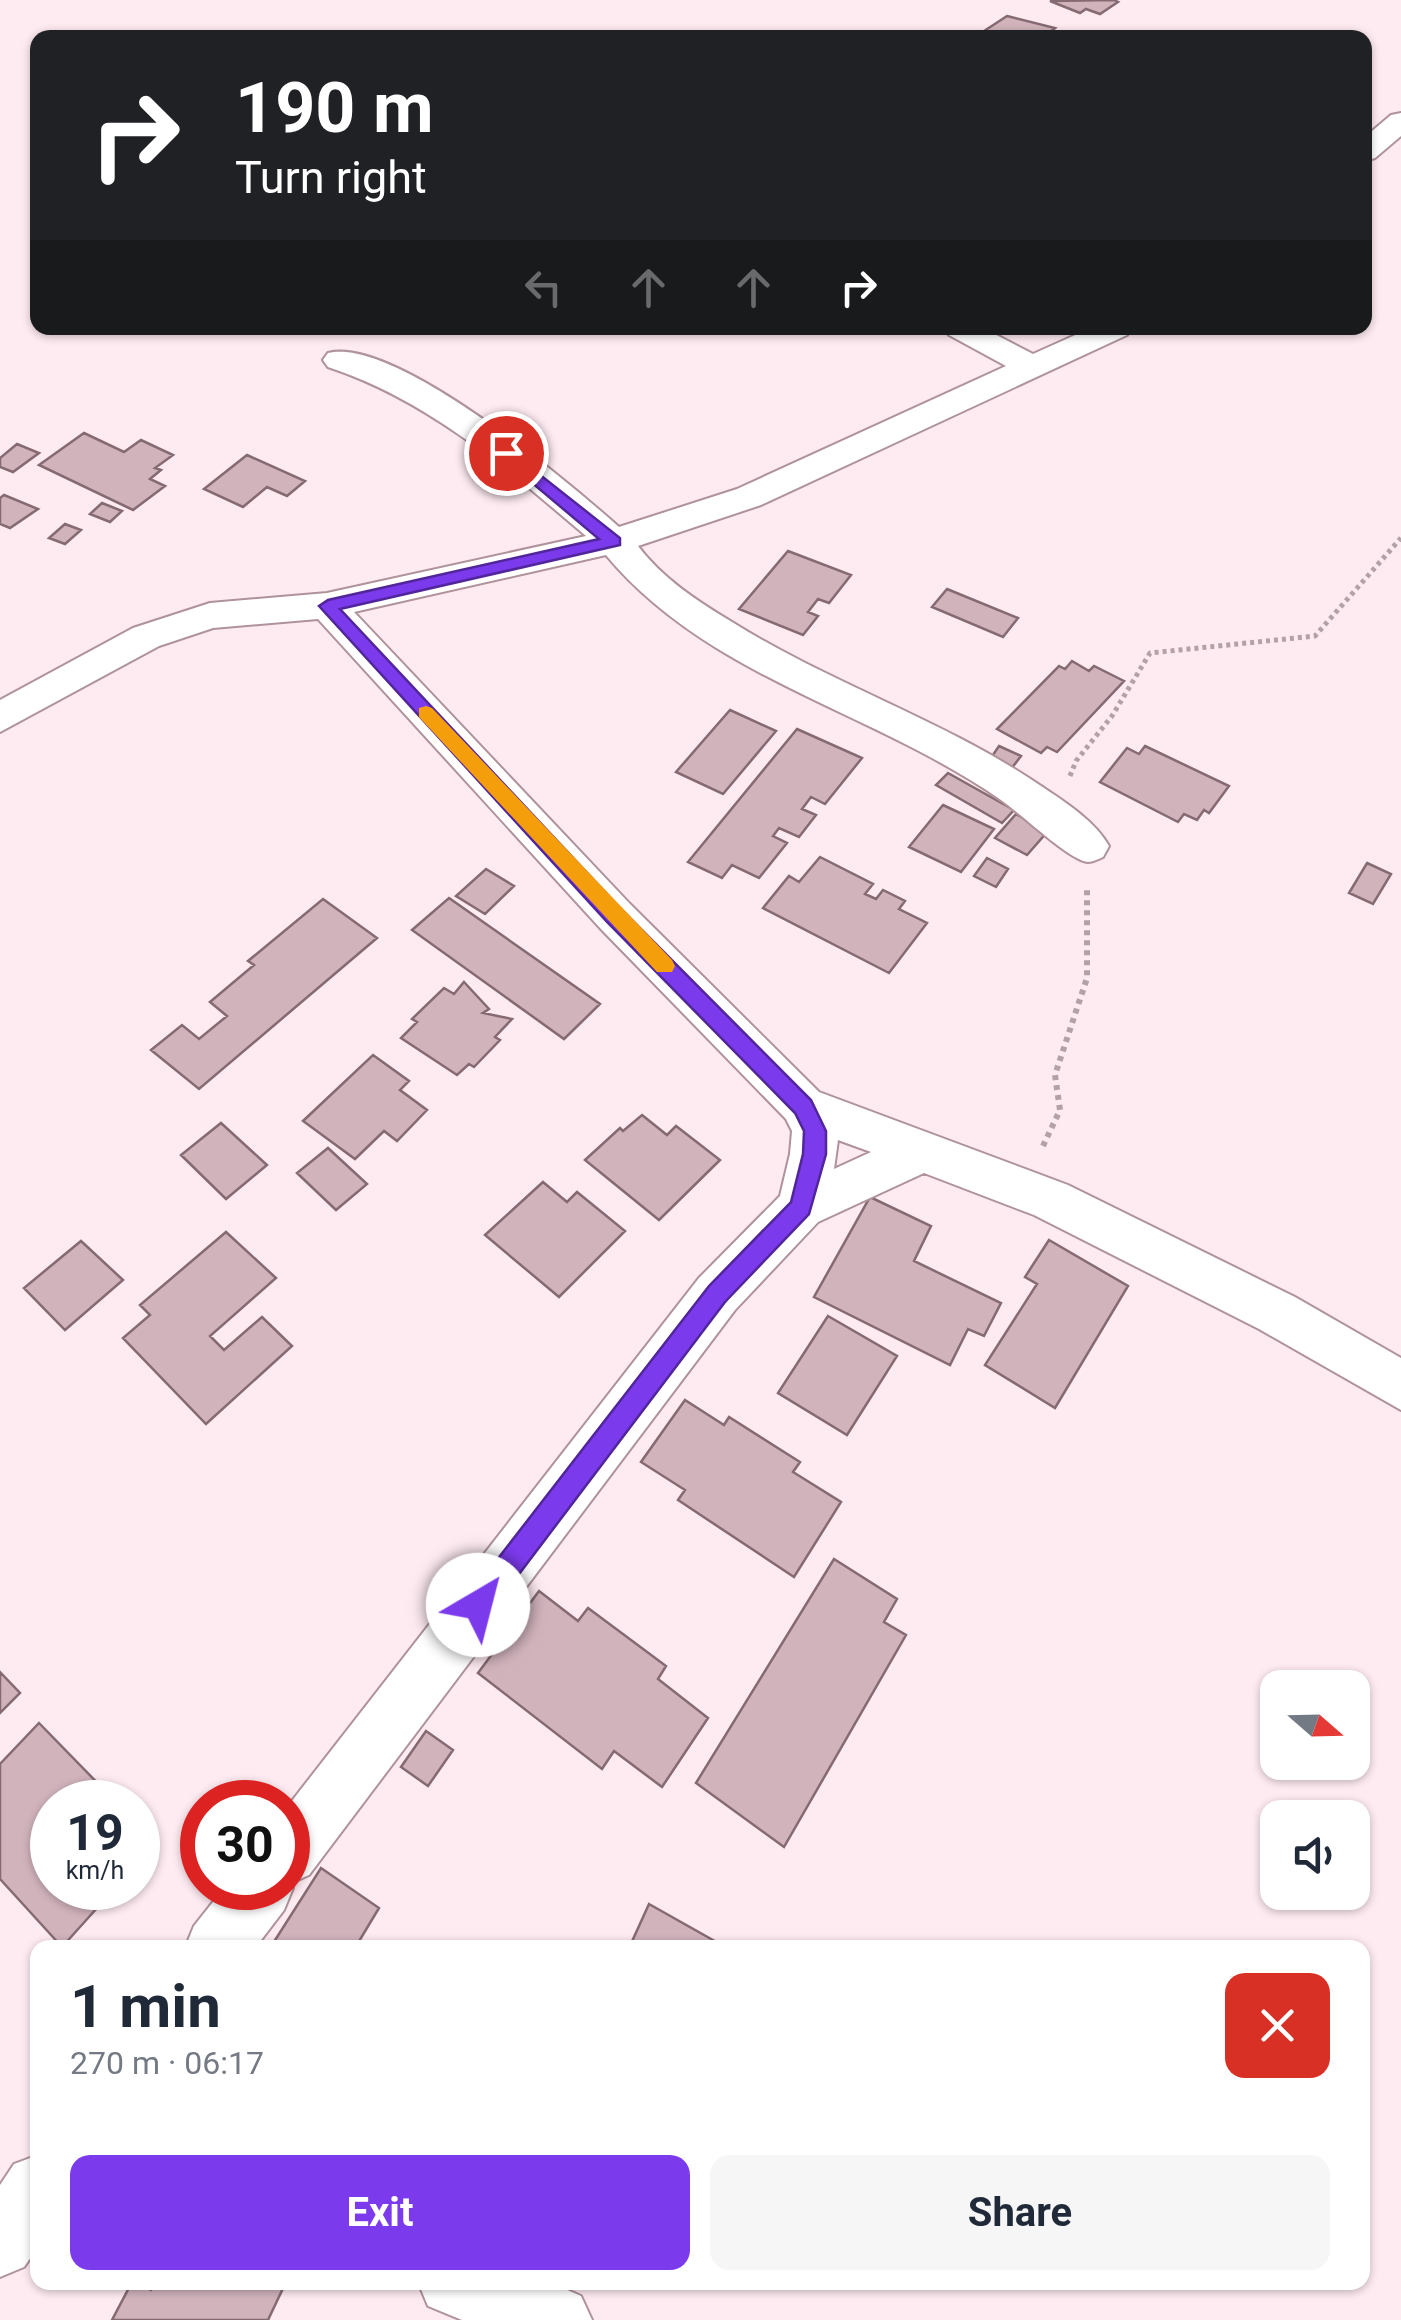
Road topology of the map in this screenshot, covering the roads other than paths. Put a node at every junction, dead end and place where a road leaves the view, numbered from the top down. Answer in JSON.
{"nodes":[{"id":1,"x":1401,"y":121,"type":"edge"},
{"id":2,"x":1372,"y":146,"type":"edge"},
{"id":3,"x":973,"y":335,"type":"edge"},
{"id":4,"x":1102,"y":335,"type":"edge"},
{"id":5,"x":338,"y":360,"type":"dead end"},
{"id":6,"x":1034,"y":368,"type":"junction"},
{"id":7,"x":614,"y":542,"type":"junction"},
{"id":8,"x":328,"y":606,"type":"junction"},
{"id":9,"x":0,"y":718,"type":"edge"},
{"id":10,"x":1088,"y":846,"type":"road end"},
{"id":11,"x":803,"y":1106,"type":"junction"},
{"id":12,"x":925,"y":1150,"type":"junction"},
{"id":13,"x":801,"y":1207,"type":"junction"},
{"id":14,"x":1401,"y":1386,"type":"edge"},
{"id":15,"x":310,"y":1825,"type":"edge"},
{"id":16,"x":245,"y":1910,"type":"edge"},
{"id":17,"x":222,"y":1940,"type":"edge"},
{"id":18,"x":474,"y":2290,"type":"edge"},
{"id":19,"x":557,"y":2320,"type":"edge"}],
"edges":[{"from":1,"to":2,"type":"street"},
{"from":3,"to":6,"type":"street"},
{"from":4,"to":6,"type":"street"},
{"from":5,"to":7,"type":"street"},
{"from":6,"to":7,"type":"street"},
{"from":7,"to":8,"type":"street"},
{"from":7,"to":10,"type":"street"},
{"from":8,"to":9,"type":"street"},
{"from":8,"to":11,"type":"street"},
{"from":11,"to":12,"type":"street"},
{"from":11,"to":13,"type":"street"},
{"from":12,"to":13,"type":"street"},
{"from":12,"to":14,"type":"street"},
{"from":13,"to":15,"type":"street"},
{"from":16,"to":17,"type":"street"},
{"from":18,"to":19,"type":"street"}]}
